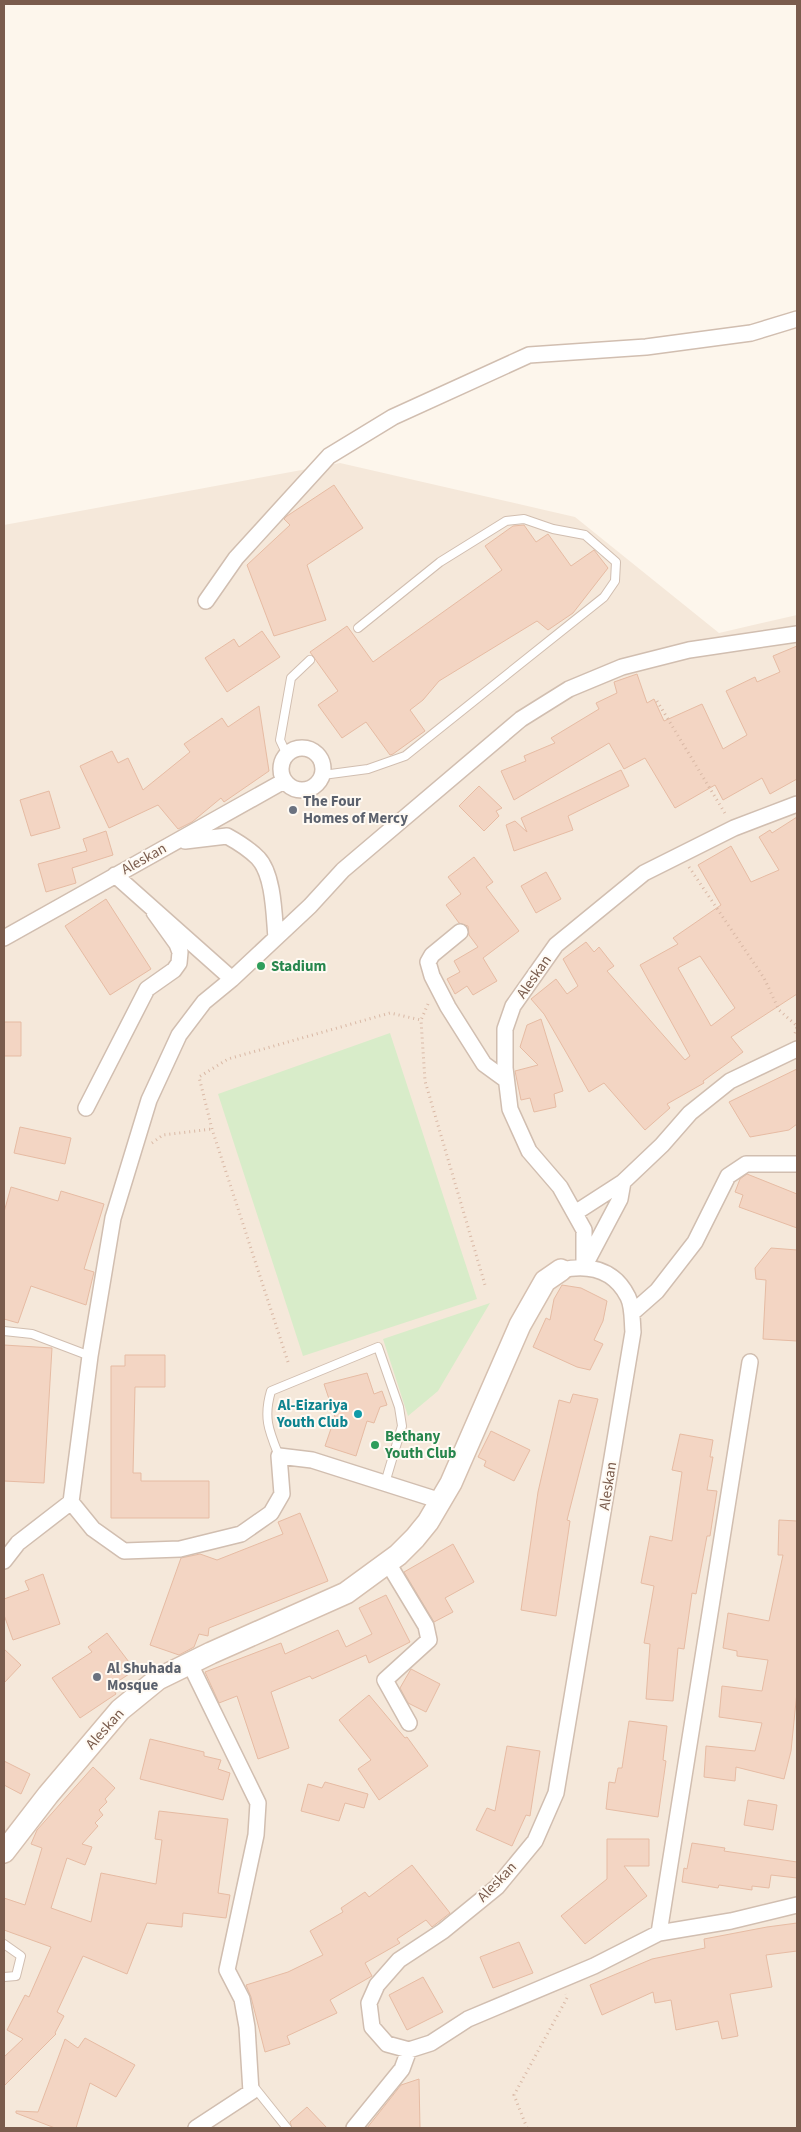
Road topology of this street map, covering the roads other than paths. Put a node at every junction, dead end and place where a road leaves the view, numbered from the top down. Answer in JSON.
{"nodes":[{"id":1,"x":797,"y":319,"type":"edge"},
{"id":2,"x":206,"y":600,"type":"dead end"},
{"id":3,"x":358,"y":628,"type":"dead end"},
{"id":4,"x":797,"y":634,"type":"edge"},
{"id":5,"x":310,"y":660,"type":"dead end"},
{"id":6,"x":287,"y":755,"type":"junction"},
{"id":7,"x":323,"y":775,"type":"junction"},
{"id":8,"x":284,"y":780,"type":"junction"},
{"id":9,"x":797,"y":804,"type":"edge"},
{"id":10,"x":173,"y":843,"type":"junction"},
{"id":11,"x":115,"y":875,"type":"junction"},
{"id":12,"x":154,"y":912,"type":"junction"},
{"id":13,"x":460,"y":932,"type":"dead end"},
{"id":14,"x":4,"y":938,"type":"edge"},
{"id":15,"x":276,"y":938,"type":"junction"},
{"id":16,"x":232,"y":979,"type":"junction"},
{"id":17,"x":796,"y":1042,"type":"edge"},
{"id":18,"x":506,"y":1080,"type":"junction"},
{"id":19,"x":86,"y":1108,"type":"dead end"},
{"id":20,"x":797,"y":1164,"type":"edge"},
{"id":21,"x":623,"y":1182,"type":"junction"},
{"id":22,"x":575,"y":1213,"type":"junction"},
{"id":23,"x":584,"y":1268,"type":"junction"},
{"id":24,"x":561,"y":1270,"type":"joint"},
{"id":25,"x":632,"y":1312,"type":"junction"},
{"id":26,"x":4,"y":1331,"type":"edge"},
{"id":27,"x":90,"y":1356,"type":"junction"},
{"id":28,"x":750,"y":1362,"type":"dead end"},
{"id":29,"x":279,"y":1456,"type":"junction"},
{"id":30,"x":385,"y":1483,"type":"junction"},
{"id":31,"x":441,"y":1501,"type":"junction"},
{"id":32,"x":71,"y":1502,"type":"junction"},
{"id":33,"x":6,"y":1552,"type":"edge"},
{"id":34,"x":388,"y":1563,"type":"junction"},
{"id":35,"x":190,"y":1664,"type":"junction"},
{"id":36,"x":408,"y":1723,"type":"dead end"},
{"id":37,"x":4,"y":1852,"type":"edge"},
{"id":38,"x":797,"y":1905,"type":"edge"},
{"id":39,"x":659,"y":1932,"type":"junction"},
{"id":40,"x":4,"y":1944,"type":"edge"},
{"id":41,"x":4,"y":1977,"type":"edge"},
{"id":42,"x":408,"y":2050,"type":"junction"},
{"id":43,"x":251,"y":2088,"type":"junction"},
{"id":44,"x":196,"y":2128,"type":"edge"},
{"id":45,"x":287,"y":2128,"type":"edge"},
{"id":46,"x":354,"y":2128,"type":"edge"}],
"edges":[{"from":1,"to":2,"type":"street"},
{"from":3,"to":7,"type":"lane"},
{"from":4,"to":15,"type":"street"},
{"from":5,"to":6,"type":"lane"},
{"from":6,"to":7,"type":"street"},
{"from":6,"to":8,"type":"street"},
{"from":7,"to":8,"type":"street"},
{"from":8,"to":10,"type":"street","name":"Aleskan"},
{"from":9,"to":18,"type":"street","name":"Aleskan"},
{"from":10,"to":11,"type":"street","name":"Aleskan"},
{"from":10,"to":15,"type":"street"},
{"from":11,"to":12,"type":"street"},
{"from":11,"to":14,"type":"street","name":"Aleskan"},
{"from":12,"to":16,"type":"street"},
{"from":12,"to":19,"type":"street"},
{"from":13,"to":18,"type":"street"},
{"from":15,"to":16,"type":"street"},
{"from":16,"to":27,"type":"street"},
{"from":17,"to":21,"type":"street"},
{"from":18,"to":22,"type":"street","name":"Aleskan"},
{"from":20,"to":25,"type":"street"},
{"from":21,"to":22,"type":"street"},
{"from":21,"to":23,"type":"street"},
{"from":22,"to":23,"type":"street","name":"Aleskan"},
{"from":23,"to":24,"type":"street","name":"Aleskan"},
{"from":23,"to":25,"type":"street","name":"Aleskan"},
{"from":24,"to":31,"type":"street","name":"Aleskan"},
{"from":25,"to":42,"type":"street","name":"Aleskan"},
{"from":26,"to":27,"type":"lane"},
{"from":27,"to":32,"type":"street"},
{"from":28,"to":39,"type":"street"},
{"from":29,"to":30,"type":"street"},
{"from":29,"to":30,"type":"lane"},
{"from":29,"to":32,"type":"street"},
{"from":30,"to":31,"type":"street"},
{"from":31,"to":34,"type":"street","name":"Aleskan"},
{"from":32,"to":33,"type":"street"},
{"from":34,"to":35,"type":"street","name":"Aleskan"},
{"from":34,"to":36,"type":"street"},
{"from":35,"to":37,"type":"street","name":"Aleskan"},
{"from":35,"to":43,"type":"street"},
{"from":38,"to":39,"type":"street"},
{"from":39,"to":42,"type":"street"},
{"from":40,"to":41,"type":"lane"},
{"from":42,"to":46,"type":"street"},
{"from":43,"to":44,"type":"street"},
{"from":43,"to":45,"type":"lane"}]}
